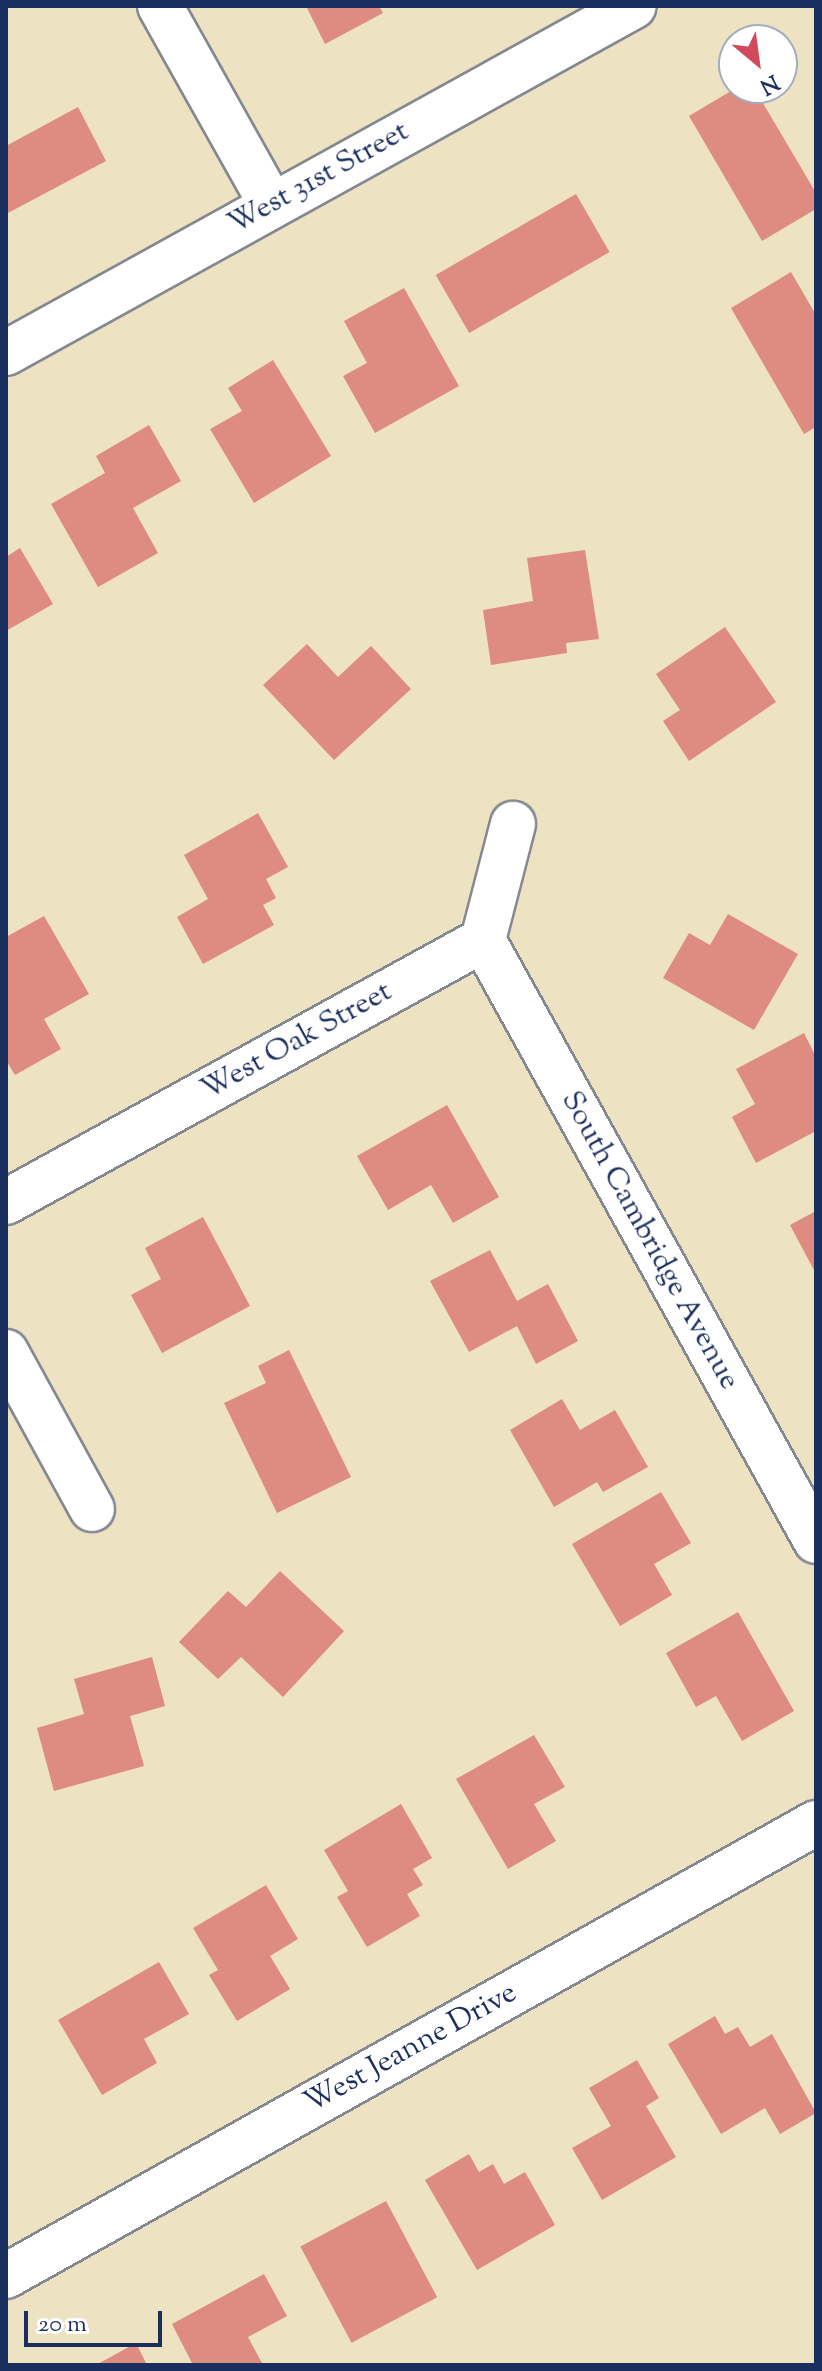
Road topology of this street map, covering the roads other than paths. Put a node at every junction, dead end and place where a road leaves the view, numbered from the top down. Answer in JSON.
{"nodes":[{"id":1,"x":160,"y":6,"type":"edge"},
{"id":2,"x":634,"y":6,"type":"edge"},
{"id":3,"x":271,"y":204,"type":"junction"},
{"id":4,"x":6,"y":353,"type":"edge"},
{"id":5,"x":513,"y":824,"type":"dead end"},
{"id":6,"x":483,"y":940,"type":"junction"},
{"id":7,"x":6,"y":1202,"type":"edge"},
{"id":8,"x":6,"y":1352,"type":"edge"},
{"id":9,"x":92,"y":1509,"type":"dead end"},
{"id":10,"x":816,"y":1541,"type":"edge"},
{"id":11,"x":816,"y":1823,"type":"edge"},
{"id":12,"x":6,"y":2276,"type":"edge"}],
"edges":[{"from":1,"to":3,"type":"street"},
{"from":2,"to":3,"type":"street","name":"West 31st Street"},
{"from":3,"to":4,"type":"street","name":"West 31st Street"},
{"from":5,"to":6,"type":"street"},
{"from":6,"to":7,"type":"street","name":"West Oak Street"},
{"from":6,"to":10,"type":"street","name":"South Cambridge Avenue"},
{"from":8,"to":9,"type":"street"},
{"from":11,"to":12,"type":"street","name":"West Jeanne Drive"}]}
